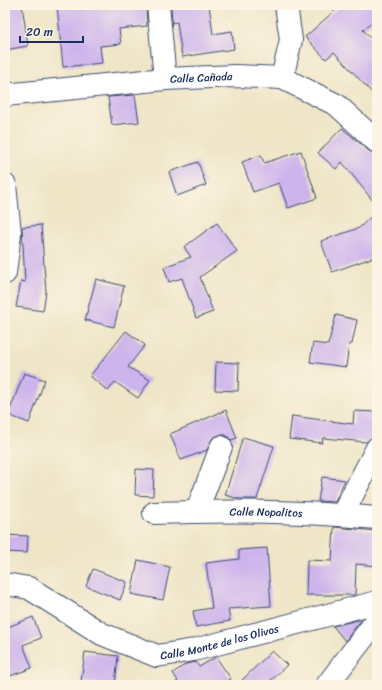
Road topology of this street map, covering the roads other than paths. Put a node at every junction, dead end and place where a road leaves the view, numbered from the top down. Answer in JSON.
{"nodes":[{"id":1,"x":158,"y":5,"type":"edge"},
{"id":2,"x":286,"y":5,"type":"edge"},
{"id":3,"x":282,"y":78,"type":"junction"},
{"id":4,"x":165,"y":79,"type":"junction"},
{"id":5,"x":5,"y":95,"type":"edge"},
{"id":6,"x":377,"y":142,"type":"edge"},
{"id":7,"x":5,"y":185,"type":"edge"},
{"id":8,"x":8,"y":233,"type":"edge"},
{"id":9,"x":5,"y":273,"type":"edge"},
{"id":10,"x":221,"y":447,"type":"dead end"},
{"id":11,"x":377,"y":448,"type":"edge"},
{"id":12,"x":197,"y":511,"type":"junction"},
{"id":13,"x":154,"y":513,"type":"dead end"},
{"id":14,"x":342,"y":515,"type":"junction"},
{"id":15,"x":377,"y":518,"type":"edge"},
{"id":16,"x":5,"y":584,"type":"edge"},
{"id":17,"x":377,"y":602,"type":"edge"},
{"id":18,"x":377,"y":620,"type":"edge"},
{"id":19,"x":327,"y":685,"type":"edge"}],
"edges":[{"from":1,"to":4,"type":"street"},
{"from":2,"to":3,"type":"street"},
{"from":3,"to":4,"type":"street","name":"Calle Cañada"},
{"from":3,"to":6,"type":"street","name":"Calle Cañada"},
{"from":4,"to":5,"type":"street","name":"Calle Cañada"},
{"from":7,"to":8,"type":"street"},
{"from":8,"to":9,"type":"street"},
{"from":10,"to":12,"type":"street"},
{"from":11,"to":14,"type":"street"},
{"from":12,"to":13,"type":"street","name":"Calle Nopalitos"},
{"from":12,"to":14,"type":"street","name":"Calle Nopalitos"},
{"from":14,"to":15,"type":"street","name":"Calle Nopalitos"},
{"from":16,"to":17,"type":"street","name":"Calle Monte de los Olivos"},
{"from":18,"to":19,"type":"street"}]}
